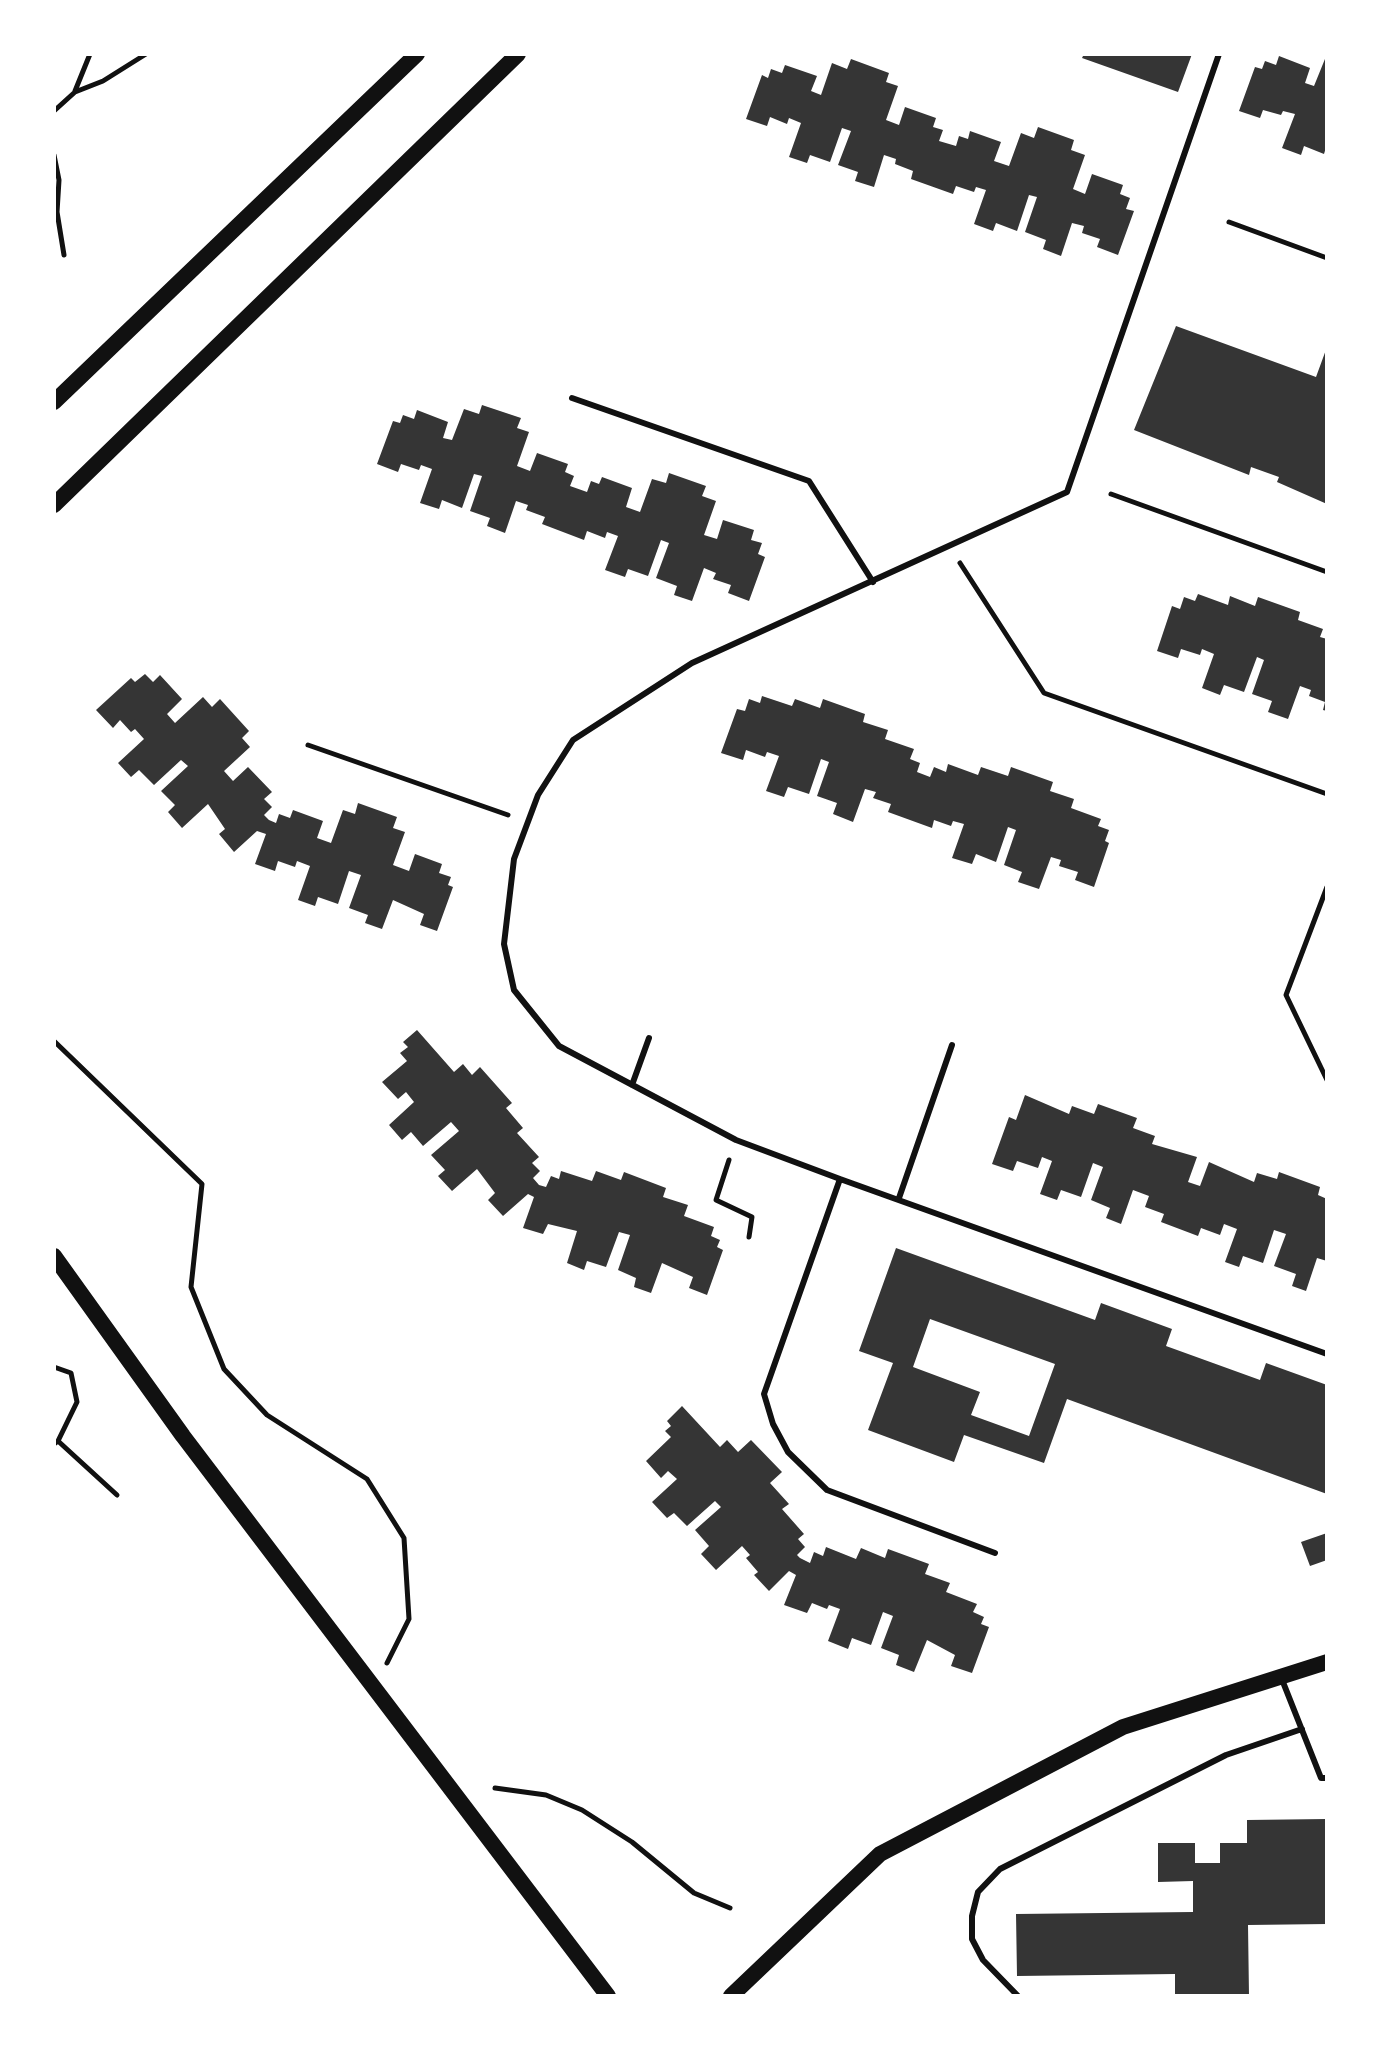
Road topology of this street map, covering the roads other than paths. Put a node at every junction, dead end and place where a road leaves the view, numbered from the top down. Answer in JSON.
{"nodes":[{"id":1,"x":417,"y":54,"type":"edge"},
{"id":2,"x":518,"y":54,"type":"edge"},
{"id":3,"x":1219,"y":54,"type":"edge"},
{"id":4,"x":572,"y":398,"type":"dead end"},
{"id":5,"x":54,"y":402,"type":"edge"},
{"id":6,"x":54,"y":505,"type":"edge"},
{"id":7,"x":873,"y":582,"type":"junction"},
{"id":8,"x":649,"y":1038,"type":"dead end"},
{"id":9,"x":952,"y":1045,"type":"dead end"},
{"id":10,"x":632,"y":1085,"type":"junction"},
{"id":11,"x":840,"y":1179,"type":"junction"},
{"id":12,"x":899,"y":1198,"type":"junction"},
{"id":13,"x":54,"y":1256,"type":"edge"},
{"id":14,"x":1327,"y":1354,"type":"edge"},
{"id":15,"x":995,"y":1553,"type":"dead end"},
{"id":16,"x":1327,"y":1662,"type":"edge"},
{"id":17,"x":1281,"y":1677,"type":"junction"},
{"id":18,"x":1302,"y":1729,"type":"junction"},
{"id":19,"x":1327,"y":1778,"type":"edge"},
{"id":20,"x":608,"y":1996,"type":"edge"},
{"id":21,"x":731,"y":1996,"type":"edge"},
{"id":22,"x":1018,"y":1996,"type":"edge"}],
"edges":[{"from":1,"to":5,"type":"main road"},
{"from":2,"to":6,"type":"main road"},
{"from":3,"to":7,"type":"lane"},
{"from":4,"to":7,"type":"lane"},
{"from":7,"to":10,"type":"lane"},
{"from":8,"to":10,"type":"lane"},
{"from":9,"to":12,"type":"lane"},
{"from":10,"to":11,"type":"lane"},
{"from":11,"to":12,"type":"lane"},
{"from":11,"to":15,"type":"lane"},
{"from":12,"to":14,"type":"lane"},
{"from":13,"to":20,"type":"main road"},
{"from":16,"to":17,"type":"main road"},
{"from":17,"to":18,"type":"lane"},
{"from":17,"to":21,"type":"main road"},
{"from":18,"to":19,"type":"lane"},
{"from":18,"to":22,"type":"lane"}]}
